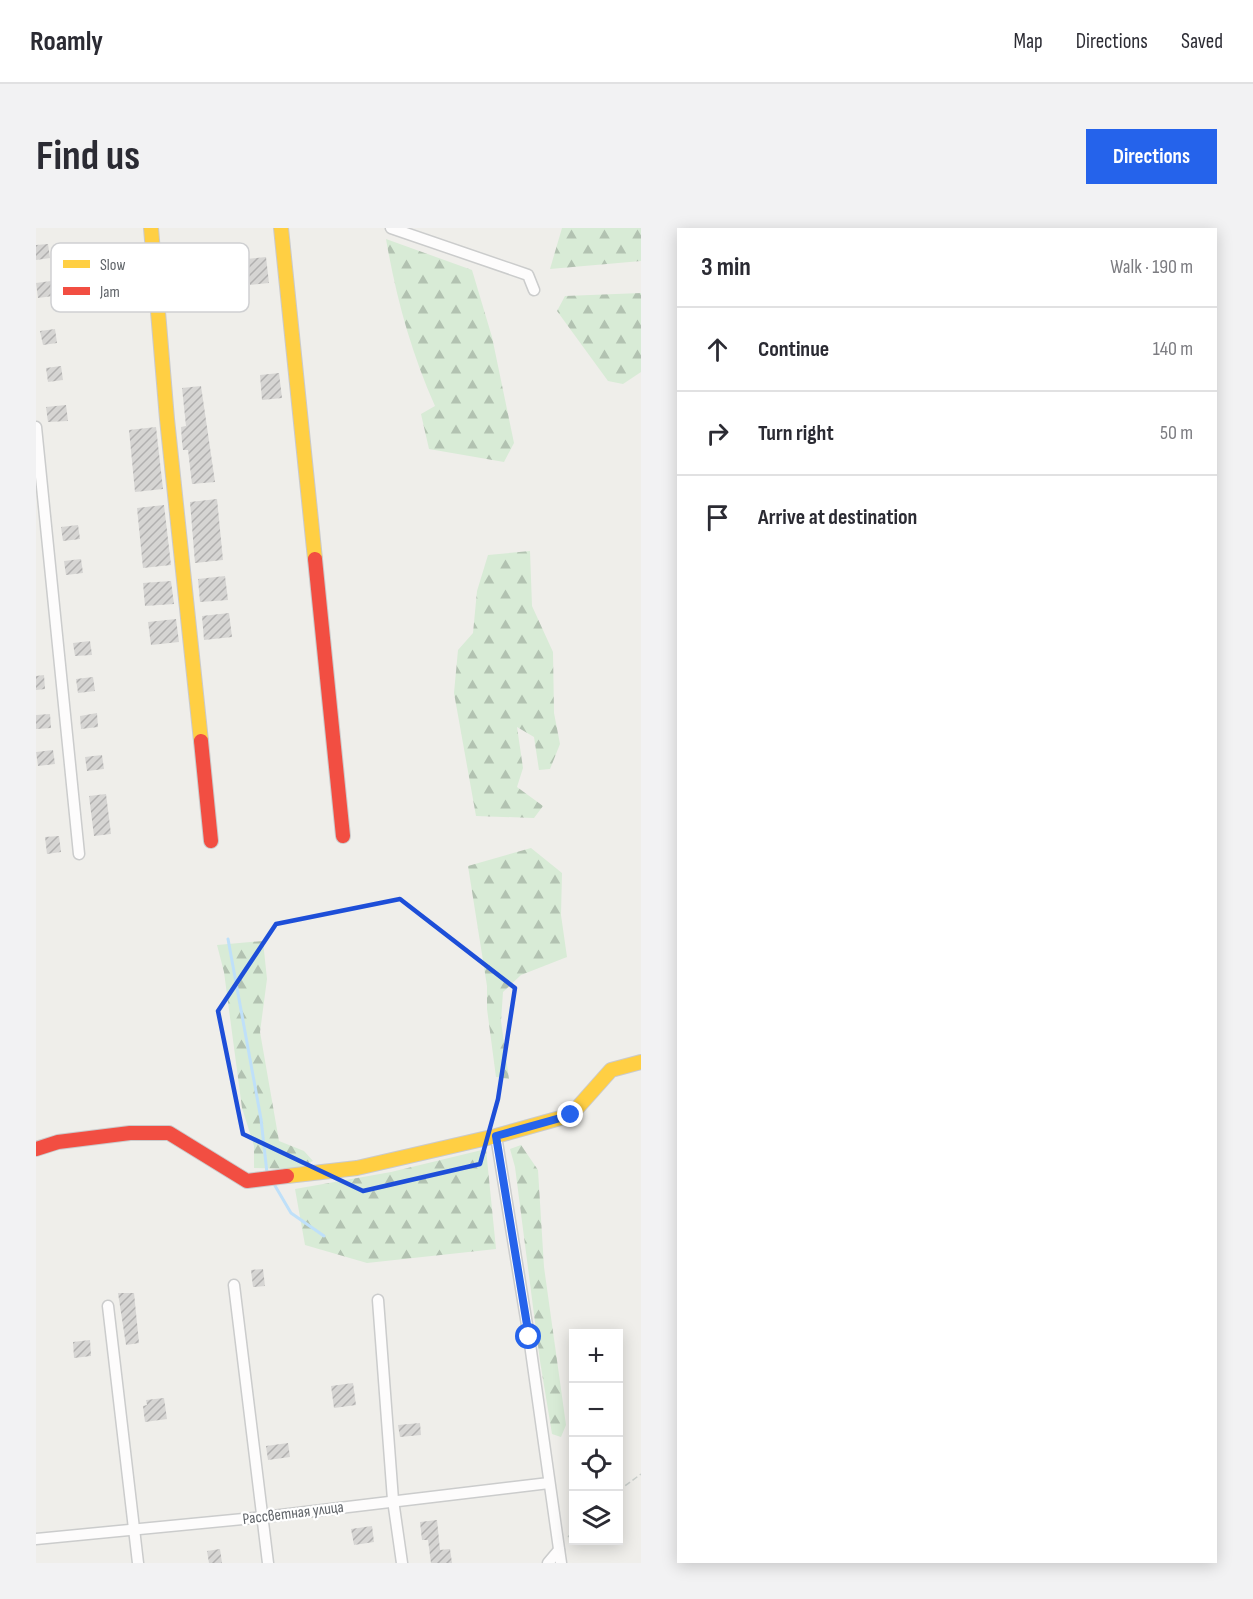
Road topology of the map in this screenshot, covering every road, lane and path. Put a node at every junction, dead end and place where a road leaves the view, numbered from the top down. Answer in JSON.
{"nodes":[{"id":1,"x":151,"y":228,"type":"edge"},
{"id":2,"x":281,"y":228,"type":"edge"},
{"id":3,"x":391,"y":228,"type":"edge"},
{"id":4,"x":152,"y":243,"type":"edge"},
{"id":5,"x":534,"y":290,"type":"dead end"},
{"id":6,"x":158,"y":312,"type":"edge"},
{"id":7,"x":36,"y":427,"type":"edge"},
{"id":8,"x":343,"y":836,"type":"dead end"},
{"id":9,"x":211,"y":841,"type":"dead end"},
{"id":10,"x":79,"y":855,"type":"dead end"},
{"id":11,"x":641,"y":1062,"type":"edge"},
{"id":12,"x":496,"y":1136,"type":"junction"},
{"id":13,"x":36,"y":1149,"type":"edge"},
{"id":14,"x":234,"y":1285,"type":"dead end"},
{"id":15,"x":378,"y":1300,"type":"dead end"},
{"id":16,"x":108,"y":1306,"type":"dead end"},
{"id":17,"x":641,"y":1474,"type":"edge"},
{"id":18,"x":549,"y":1483,"type":"junction"},
{"id":19,"x":623,"y":1487,"type":"edge"},
{"id":20,"x":393,"y":1500,"type":"junction"},
{"id":21,"x":264,"y":1517,"type":"junction"},
{"id":22,"x":134,"y":1529,"type":"junction"},
{"id":23,"x":36,"y":1539,"type":"edge"},
{"id":24,"x":559,"y":1550,"type":"junction"},
{"id":25,"x":138,"y":1563,"type":"edge"},
{"id":26,"x":268,"y":1563,"type":"edge"},
{"id":27,"x":402,"y":1563,"type":"edge"},
{"id":28,"x":548,"y":1563,"type":"edge"},
{"id":29,"x":561,"y":1563,"type":"edge"}],
"edges":[{"from":1,"to":4,"type":"street"},
{"from":2,"to":8,"type":"street"},
{"from":3,"to":5,"type":"street"},
{"from":6,"to":9,"type":"street"},
{"from":7,"to":10,"type":"street"},
{"from":11,"to":12,"type":"street"},
{"from":12,"to":13,"type":"street"},
{"from":12,"to":18,"type":"street"},
{"from":14,"to":21,"type":"street"},
{"from":15,"to":20,"type":"street"},
{"from":16,"to":22,"type":"street"},
{"from":17,"to":19,"type":"path"},
{"from":18,"to":20,"type":"street","name":"Рассветная улица"},
{"from":18,"to":24,"type":"street"},
{"from":20,"to":21,"type":"street","name":"Рассветная улица"},
{"from":20,"to":27,"type":"street"},
{"from":21,"to":22,"type":"street","name":"Рассветная улица"},
{"from":21,"to":26,"type":"street"},
{"from":22,"to":23,"type":"street","name":"Рассветная улица"},
{"from":22,"to":25,"type":"street"},
{"from":24,"to":28,"type":"street"},
{"from":24,"to":29,"type":"street"}]}
